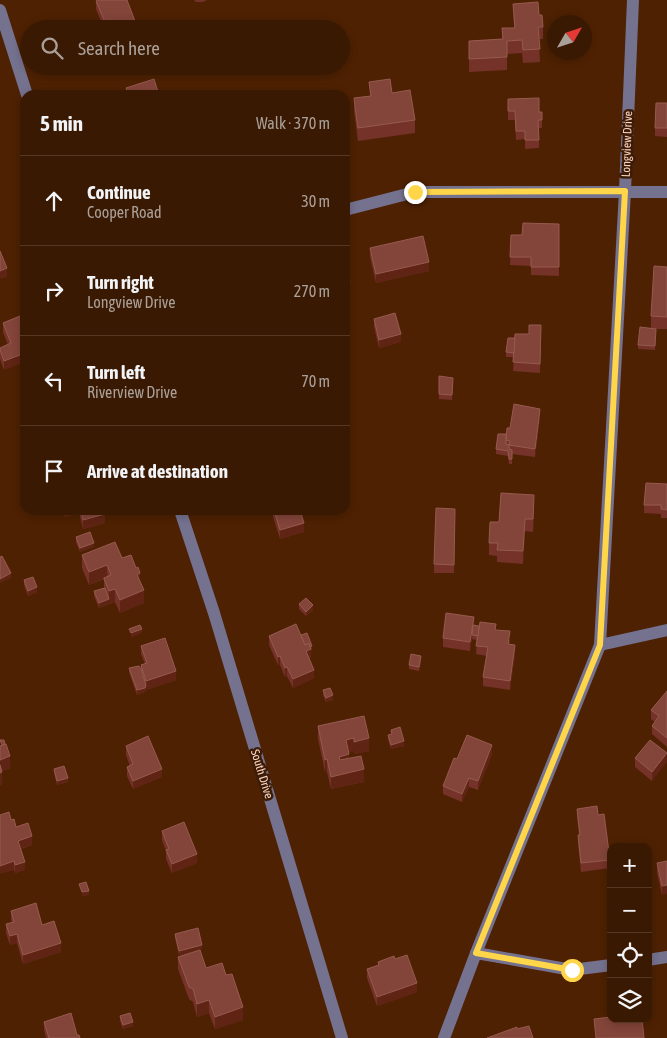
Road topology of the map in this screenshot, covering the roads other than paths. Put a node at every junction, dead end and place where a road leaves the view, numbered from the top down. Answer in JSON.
{"nodes":[{"id":1,"x":633,"y":0,"type":"edge"},
{"id":2,"x":0,"y":10,"type":"edge"},
{"id":3,"x":20,"y":73,"type":"edge"},
{"id":4,"x":21,"y":75,"type":"edge"},
{"id":5,"x":25,"y":90,"type":"edge"},
{"id":6,"x":625,"y":191,"type":"junction"},
{"id":7,"x":667,"y":192,"type":"edge"},
{"id":8,"x":350,"y":209,"type":"edge"},
{"id":9,"x":182,"y":515,"type":"edge"},
{"id":10,"x":667,"y":630,"type":"edge"},
{"id":11,"x":600,"y":645,"type":"junction"},
{"id":12,"x":476,"y":953,"type":"junction"},
{"id":13,"x":667,"y":957,"type":"edge"},
{"id":14,"x":652,"y":959,"type":"edge"},
{"id":15,"x":607,"y":966,"type":"edge"},
{"id":16,"x":342,"y":1038,"type":"edge"},
{"id":17,"x":444,"y":1038,"type":"edge"}],
"edges":[{"from":1,"to":6,"type":"street","name":"Longview Drive"},
{"from":2,"to":3,"type":"street"},
{"from":4,"to":5,"type":"street"},
{"from":6,"to":7,"type":"street"},
{"from":6,"to":8,"type":"street"},
{"from":6,"to":11,"type":"street","name":"Longview Drive"},
{"from":9,"to":16,"type":"street","name":"South Drive"},
{"from":10,"to":11,"type":"street"},
{"from":11,"to":12,"type":"street","name":"Longview Drive"},
{"from":12,"to":15,"type":"street"},
{"from":12,"to":17,"type":"street","name":"Longview Drive"},
{"from":13,"to":14,"type":"street"}]}
